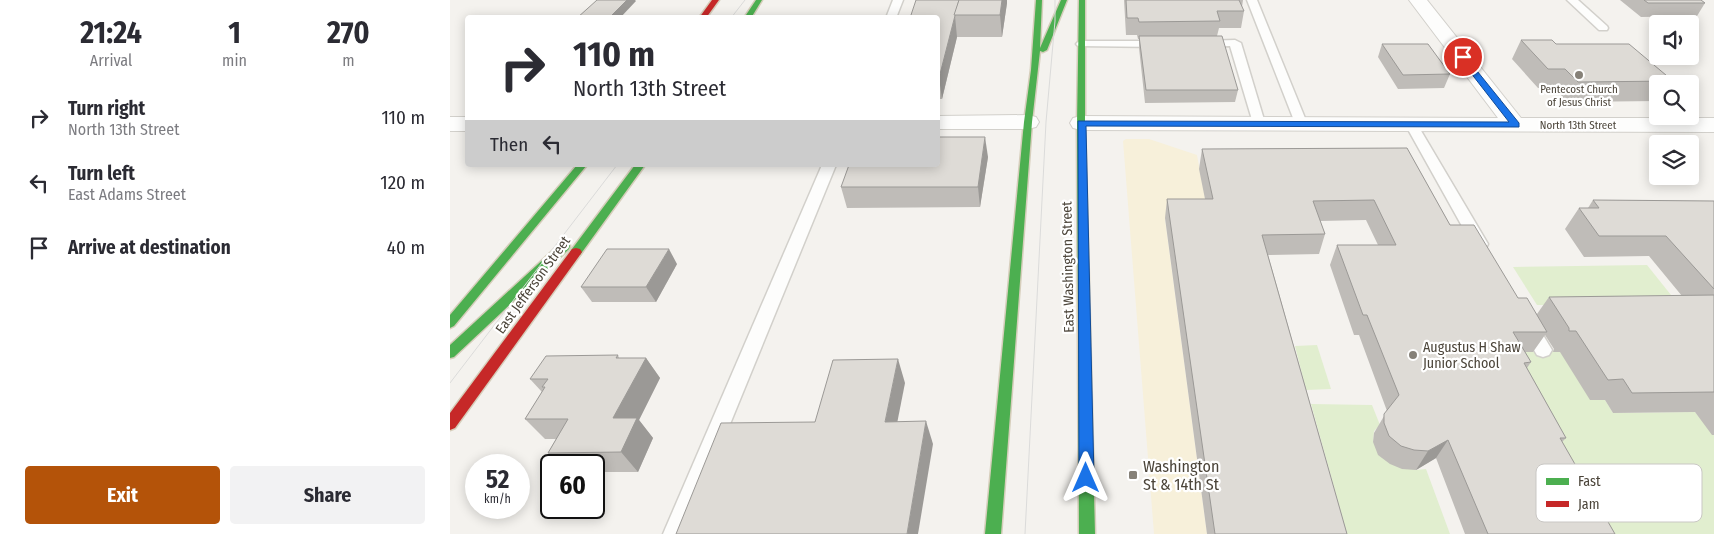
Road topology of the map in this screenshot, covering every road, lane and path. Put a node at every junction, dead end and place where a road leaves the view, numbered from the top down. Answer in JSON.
{"nodes":[{"id":1,"x":716,"y":0,"type":"edge"},
{"id":2,"x":760,"y":0,"type":"edge"},
{"id":3,"x":898,"y":0,"type":"edge"},
{"id":4,"x":1039,"y":0,"type":"edge"},
{"id":5,"x":1064,"y":0,"type":"edge"},
{"id":6,"x":1082,"y":0,"type":"edge"},
{"id":7,"x":1252,"y":0,"type":"edge"},
{"id":8,"x":1418,"y":0,"type":"edge"},
{"id":9,"x":1572,"y":0,"type":"edge"},
{"id":10,"x":704,"y":15,"type":"edge"},
{"id":11,"x":749,"y":15,"type":"edge"},
{"id":12,"x":892,"y":15,"type":"edge"},
{"id":13,"x":1603,"y":28,"type":"dead end"},
{"id":14,"x":1082,"y":44,"type":"junction"},
{"id":15,"x":1176,"y":44,"type":"edge"},
{"id":16,"x":1196,"y":44,"type":"edge"},
{"id":17,"x":1035,"y":70,"type":"junction"},
{"id":18,"x":940,"y":122,"type":"edge"},
{"id":19,"x":1028,"y":122,"type":"junction"},
{"id":20,"x":1081,"y":123,"type":"junction"},
{"id":21,"x":1259,"y":123,"type":"junction"},
{"id":22,"x":1301,"y":123,"type":"junction"},
{"id":23,"x":1411,"y":124,"type":"junction"},
{"id":24,"x":1515,"y":125,"type":"junction"},
{"id":25,"x":1714,"y":125,"type":"edge"},
{"id":26,"x":580,"y":167,"type":"edge"},
{"id":27,"x":638,"y":167,"type":"edge"},
{"id":28,"x":828,"y":167,"type":"edge"},
{"id":29,"x":615,"y":198,"type":"junction"},
{"id":30,"x":1490,"y":260,"type":"edge"},
{"id":31,"x":1519,"y":309,"type":"edge"},
{"id":32,"x":450,"y":322,"type":"edge"},
{"id":33,"x":1543,"y":350,"type":"edge"},
{"id":34,"x":450,"y":353,"type":"edge"},
{"id":35,"x":450,"y":424,"type":"edge"},
{"id":36,"x":674,"y":534,"type":"edge"},
{"id":37,"x":993,"y":534,"type":"edge"},
{"id":38,"x":1087,"y":534,"type":"edge"}],
"edges":[{"from":1,"to":10,"type":"main road"},
{"from":2,"to":11,"type":"main road"},
{"from":3,"to":12,"type":"lane"},
{"from":4,"to":17,"type":"main road"},
{"from":5,"to":17,"type":"main road"},
{"from":6,"to":14,"type":"main road","name":"East Washington Street"},
{"from":7,"to":22,"type":"lane"},
{"from":8,"to":24,"type":"street"},
{"from":9,"to":13,"type":"lane"},
{"from":14,"to":15,"type":"lane"},
{"from":14,"to":20,"type":"main road","name":"East Washington Street"},
{"from":16,"to":21,"type":"lane"},
{"from":17,"to":19,"type":"main road"},
{"from":18,"to":19,"type":"street"},
{"from":19,"to":37,"type":"main road"},
{"from":20,"to":21,"type":"street","name":"North 13th Street"},
{"from":20,"to":38,"type":"main road","name":"East Washington Street"},
{"from":21,"to":22,"type":"street","name":"North 13th Street"},
{"from":22,"to":23,"type":"street","name":"North 13th Street"},
{"from":23,"to":24,"type":"street","name":"North 13th Street"},
{"from":23,"to":30,"type":"lane"},
{"from":24,"to":25,"type":"street","name":"North 13th Street"},
{"from":26,"to":32,"type":"main road"},
{"from":27,"to":29,"type":"main road","name":"East Jefferson Street"},
{"from":28,"to":36,"type":"lane"},
{"from":29,"to":34,"type":"main road"},
{"from":29,"to":35,"type":"main road","name":"East Jefferson Street"},
{"from":31,"to":33,"type":"lane"}]}
